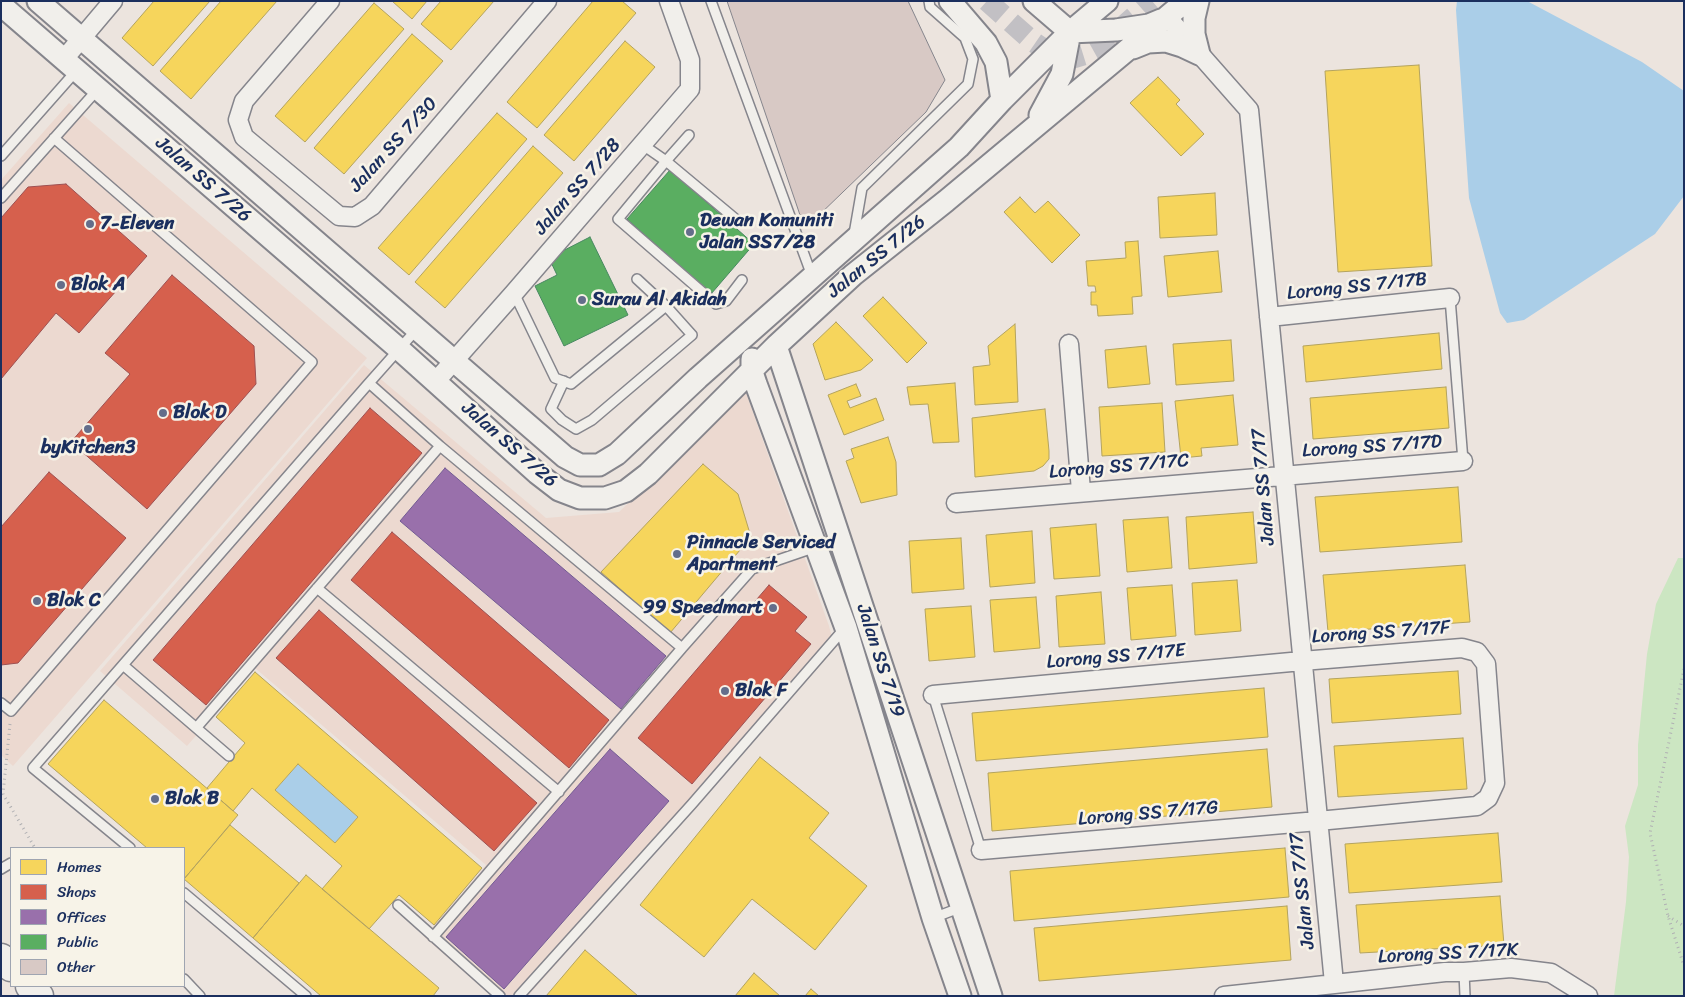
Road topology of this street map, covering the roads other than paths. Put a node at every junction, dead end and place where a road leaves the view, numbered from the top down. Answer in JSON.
{"nodes":[{"id":1,"x":38,"y":1,"type":"edge"},
{"id":2,"x":114,"y":1,"type":"edge"},
{"id":3,"x":330,"y":1,"type":"edge"},
{"id":4,"x":547,"y":1,"type":"edge"},
{"id":5,"x":669,"y":1,"type":"edge"},
{"id":6,"x":711,"y":1,"type":"edge"},
{"id":7,"x":929,"y":1,"type":"edge"},
{"id":8,"x":950,"y":1,"type":"edge"},
{"id":9,"x":1034,"y":1,"type":"edge"},
{"id":10,"x":1106,"y":1,"type":"edge"},
{"id":11,"x":1186,"y":1,"type":"edge"},
{"id":12,"x":1198,"y":1,"type":"edge"},
{"id":13,"x":1,"y":5,"type":"edge"},
{"id":14,"x":1168,"y":18,"type":"junction"},
{"id":15,"x":1070,"y":32,"type":"junction"},
{"id":16,"x":80,"y":39,"type":"junction"},
{"id":17,"x":1128,"y":49,"type":"junction"},
{"id":18,"x":1198,"y":54,"type":"junction"},
{"id":19,"x":70,"y":64,"type":"junction"},
{"id":20,"x":98,"y":89,"type":"junction"},
{"id":21,"x":1002,"y":100,"type":"junction"},
{"id":22,"x":1033,"y":127,"type":"junction"},
{"id":23,"x":689,"y":135,"type":"dead end"},
{"id":24,"x":54,"y":138,"type":"junction"},
{"id":25,"x":642,"y":145,"type":"junction"},
{"id":26,"x":1,"y":156,"type":"edge"},
{"id":27,"x":666,"y":161,"type":"junction"},
{"id":28,"x":1,"y":198,"type":"edge"},
{"id":29,"x":738,"y":221,"type":"dead end"},
{"id":30,"x":854,"y":239,"type":"junction"},
{"id":31,"x":812,"y":276,"type":"junction"},
{"id":32,"x":638,"y":279,"type":"dead end"},
{"id":33,"x":742,"y":280,"type":"dead end"},
{"id":34,"x":514,"y":293,"type":"junction"},
{"id":35,"x":1450,"y":298,"type":"joint"},
{"id":36,"x":666,"y":306,"type":"junction"},
{"id":37,"x":1269,"y":317,"type":"junction"},
{"id":38,"x":763,"y":320,"type":"junction"},
{"id":39,"x":417,"y":329,"type":"junction"},
{"id":40,"x":1069,"y":344,"type":"dead end"},
{"id":41,"x":755,"y":345,"type":"junction"},
{"id":42,"x":776,"y":346,"type":"junction"},
{"id":43,"x":400,"y":349,"type":"junction"},
{"id":44,"x":728,"y":350,"type":"junction"},
{"id":45,"x":453,"y":361,"type":"junction"},
{"id":46,"x":752,"y":372,"type":"junction"},
{"id":47,"x":436,"y":380,"type":"junction"},
{"id":48,"x":564,"y":381,"type":"junction"},
{"id":49,"x":369,"y":383,"type":"junction"},
{"id":50,"x":440,"y":446,"type":"junction"},
{"id":51,"x":1462,"y":461,"type":"joint"},
{"id":52,"x":1284,"y":475,"type":"junction"},
{"id":53,"x":1081,"y":491,"type":"junction"},
{"id":54,"x":956,"y":503,"type":"dead end"},
{"id":55,"x":816,"y":547,"type":"junction"},
{"id":56,"x":317,"y":588,"type":"junction"},
{"id":57,"x":856,"y":623,"type":"junction"},
{"id":58,"x":682,"y":648,"type":"junction"},
{"id":59,"x":1302,"y":661,"type":"junction"},
{"id":60,"x":123,"y":665,"type":"junction"},
{"id":61,"x":933,"y":695,"type":"joint"},
{"id":62,"x":1,"y":703,"type":"edge"},
{"id":63,"x":197,"y":727,"type":"junction"},
{"id":64,"x":229,"y":756,"type":"dead end"},
{"id":65,"x":559,"y":792,"type":"junction"},
{"id":66,"x":1476,"y":806,"type":"joint"},
{"id":67,"x":1318,"y":821,"type":"junction"},
{"id":68,"x":129,"y":847,"type":"edge"},
{"id":69,"x":981,"y":850,"type":"joint"},
{"id":70,"x":185,"y":895,"type":"edge"},
{"id":71,"x":398,"y":905,"type":"dead end"},
{"id":72,"x":962,"y":907,"type":"junction"},
{"id":73,"x":933,"y":918,"type":"junction"},
{"id":74,"x":433,"y":937,"type":"junction"},
{"id":75,"x":1464,"y":972,"type":"junction"},
{"id":76,"x":185,"y":981,"type":"edge"},
{"id":77,"x":1334,"y":983,"type":"junction"},
{"id":78,"x":200,"y":996,"type":"edge"},
{"id":79,"x":306,"y":996,"type":"edge"},
{"id":80,"x":500,"y":996,"type":"edge"},
{"id":81,"x":520,"y":996,"type":"edge"},
{"id":82,"x":960,"y":996,"type":"edge"},
{"id":83,"x":991,"y":996,"type":"edge"},
{"id":84,"x":1224,"y":996,"type":"edge"},
{"id":85,"x":1228,"y":996,"type":"edge"},
{"id":86,"x":1465,"y":996,"type":"edge"},
{"id":87,"x":1588,"y":996,"type":"edge"}],
"edges":[{"from":1,"to":16,"type":"street","name":"Jalan SS 7/26"},
{"from":2,"to":16,"type":"street"},
{"from":3,"to":4,"type":"street","name":"Jalan SS 7/30"},
{"from":5,"to":25,"type":"street","name":"Jalan SS 7/28"},
{"from":6,"to":31,"type":"lane"},
{"from":7,"to":30,"type":"lane"},
{"from":8,"to":21,"type":"street"},
{"from":9,"to":15,"type":"street"},
{"from":10,"to":15,"type":"street","name":"Jalan SS 7/26"},
{"from":11,"to":14,"type":"street","name":"Jalan SS 7/26"},
{"from":12,"to":18,"type":"street"},
{"from":13,"to":19,"type":"street","name":"Jalan SS 7/26"},
{"from":14,"to":15,"type":"street"},
{"from":14,"to":17,"type":"street","name":"Jalan SS 7/26"},
{"from":14,"to":18,"type":"street","name":"Jalan SS 7/17"},
{"from":15,"to":21,"type":"street","name":"Jalan SS 7/26"},
{"from":15,"to":22,"type":"street"},
{"from":16,"to":19,"type":"street"},
{"from":16,"to":39,"type":"street","name":"Jalan SS 7/26"},
{"from":17,"to":18,"type":"street"},
{"from":17,"to":22,"type":"street","name":"Jalan SS 7/26"},
{"from":18,"to":37,"type":"street","name":"Jalan SS 7/17"},
{"from":19,"to":20,"type":"street","name":"Jalan SS 7/26"},
{"from":19,"to":26,"type":"lane"},
{"from":20,"to":24,"type":"lane"},
{"from":20,"to":43,"type":"street","name":"Jalan SS 7/26"},
{"from":21,"to":30,"type":"street","name":"Jalan SS 7/26"},
{"from":22,"to":42,"type":"street","name":"Jalan SS 7/26"},
{"from":23,"to":27,"type":"lane"},
{"from":24,"to":28,"type":"lane"},
{"from":24,"to":62,"type":"lane"},
{"from":25,"to":27,"type":"lane"},
{"from":25,"to":34,"type":"street","name":"Jalan SS 7/28"},
{"from":27,"to":29,"type":"lane"},
{"from":27,"to":33,"type":"lane"},
{"from":30,"to":31,"type":"street","name":"Jalan SS 7/26"},
{"from":31,"to":38,"type":"street","name":"Jalan SS 7/26"},
{"from":32,"to":36,"type":"lane"},
{"from":34,"to":45,"type":"street","name":"Jalan SS 7/28"},
{"from":34,"to":48,"type":"lane"},
{"from":35,"to":37,"type":"street","name":"Lorong SS 7/17B"},
{"from":35,"to":51,"type":"lane"},
{"from":36,"to":48,"type":"lane"},
{"from":36,"to":48,"type":"lane"},
{"from":37,"to":52,"type":"street","name":"Jalan SS 7/17"},
{"from":38,"to":41,"type":"street","name":"Jalan SS 7/19"},
{"from":38,"to":44,"type":"street","name":"Jalan SS 7/26"},
{"from":39,"to":43,"type":"lane"},
{"from":39,"to":45,"type":"street","name":"Jalan SS 7/26"},
{"from":40,"to":53,"type":"street"},
{"from":41,"to":42,"type":"street"},
{"from":41,"to":44,"type":"street"},
{"from":41,"to":46,"type":"street","name":"Jalan SS 7/19"},
{"from":42,"to":46,"type":"street","name":"Jalan SS 7/26"},
{"from":42,"to":57,"type":"street","name":"Jalan SS 7/19"},
{"from":43,"to":47,"type":"street","name":"Jalan SS 7/26"},
{"from":43,"to":49,"type":"lane"},
{"from":44,"to":45,"type":"street","name":"Jalan SS 7/26"},
{"from":45,"to":47,"type":"street","name":"Jalan SS 7/28"},
{"from":46,"to":47,"type":"street","name":"Jalan SS 7/26"},
{"from":46,"to":55,"type":"street","name":"Jalan SS 7/19"},
{"from":49,"to":50,"type":"lane"},
{"from":49,"to":60,"type":"lane"},
{"from":50,"to":56,"type":"lane"},
{"from":50,"to":58,"type":"lane"},
{"from":51,"to":52,"type":"street","name":"Lorong SS 7/17D"},
{"from":52,"to":53,"type":"street","name":"Lorong SS 7/17C"},
{"from":52,"to":59,"type":"street","name":"Jalan SS 7/17"},
{"from":53,"to":54,"type":"street","name":"Lorong SS 7/17C"},
{"from":55,"to":57,"type":"street","name":"Jalan SS 7/19"},
{"from":55,"to":58,"type":"lane"},
{"from":56,"to":63,"type":"lane"},
{"from":56,"to":65,"type":"lane"},
{"from":57,"to":72,"type":"street","name":"Jalan SS 7/19"},
{"from":57,"to":73,"type":"street","name":"Jalan SS 7/19"},
{"from":57,"to":81,"type":"lane"},
{"from":58,"to":65,"type":"lane"},
{"from":59,"to":61,"type":"street","name":"Lorong SS 7/17E"},
{"from":59,"to":66,"type":"street","name":"Lorong SS 7/17F"},
{"from":59,"to":67,"type":"street","name":"Jalan SS 7/17"},
{"from":60,"to":63,"type":"lane"},
{"from":60,"to":68,"type":"lane"},
{"from":61,"to":69,"type":"lane"},
{"from":63,"to":64,"type":"lane"},
{"from":65,"to":74,"type":"lane"},
{"from":66,"to":67,"type":"street","name":"Lorong SS 7/17G"},
{"from":67,"to":69,"type":"street","name":"Lorong SS 7/17G"},
{"from":67,"to":77,"type":"street","name":"Jalan SS 7/17"},
{"from":70,"to":79,"type":"lane"},
{"from":71,"to":74,"type":"lane"},
{"from":72,"to":73,"type":"lane"},
{"from":72,"to":83,"type":"street","name":"Jalan SS 7/19"},
{"from":73,"to":82,"type":"street","name":"Jalan SS 7/19"},
{"from":74,"to":80,"type":"lane"},
{"from":75,"to":77,"type":"street","name":"Lorong SS 7/17K"},
{"from":75,"to":86,"type":"lane"},
{"from":75,"to":87,"type":"street","name":"Lorong SS 7/17K"},
{"from":76,"to":78,"type":"lane"},
{"from":77,"to":85,"type":"street","name":"Lorong SS 7/17K"},
{"from":84,"to":85,"type":"street","name":"Lorong SS 7/17K"}]}
